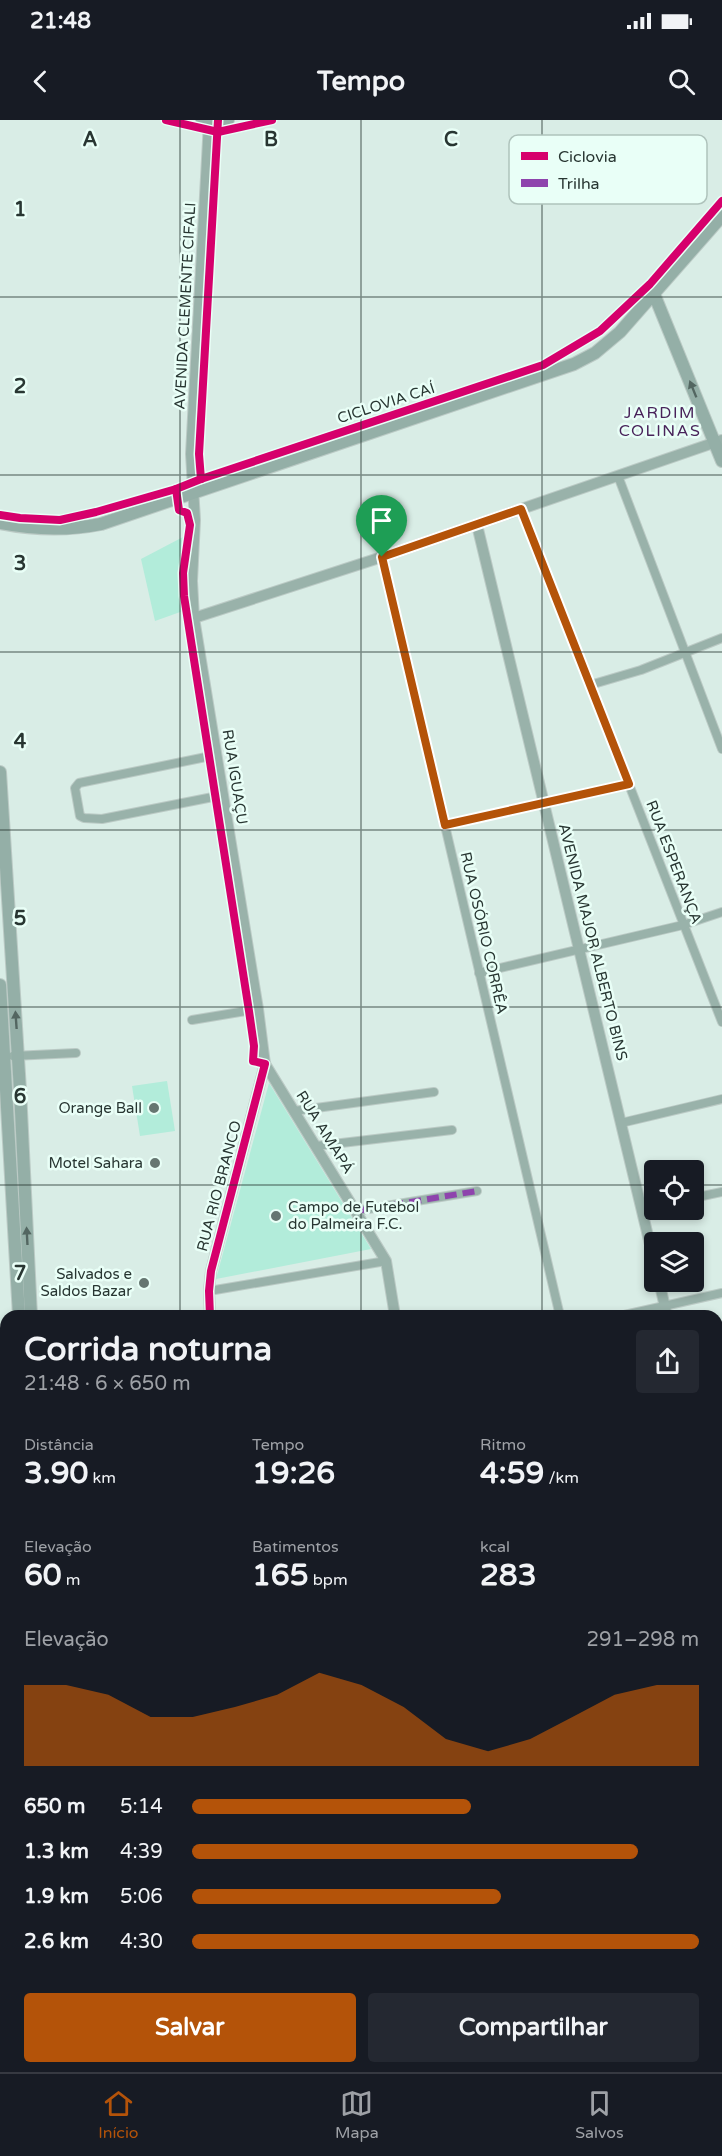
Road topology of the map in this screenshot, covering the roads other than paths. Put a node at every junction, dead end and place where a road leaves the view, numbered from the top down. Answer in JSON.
{"nodes":[{"id":1,"x":228,"y":120,"type":"edge"},
{"id":2,"x":207,"y":121,"type":"edge"},
{"id":3,"x":722,"y":216,"type":"edge"},
{"id":4,"x":654,"y":294,"type":"junction"},
{"id":5,"x":719,"y":442,"type":"edge"},
{"id":6,"x":722,"y":461,"type":"edge"},
{"id":7,"x":618,"y":476,"type":"junction"},
{"id":8,"x":193,"y":494,"type":"junction"},
{"id":9,"x":521,"y":509,"type":"junction"},
{"id":10,"x":0,"y":523,"type":"edge"},
{"id":11,"x":477,"y":525,"type":"junction"},
{"id":12,"x":382,"y":557,"type":"junction"},
{"id":13,"x":194,"y":618,"type":"junction"},
{"id":14,"x":722,"y":638,"type":"edge"},
{"id":15,"x":685,"y":652,"type":"junction"},
{"id":16,"x":590,"y":685,"type":"junction"},
{"id":17,"x":722,"y":749,"type":"edge"},
{"id":18,"x":216,"y":755,"type":"junction"},
{"id":19,"x":0,"y":772,"type":"edge"},
{"id":20,"x":629,"y":784,"type":"junction"},
{"id":21,"x":223,"y":795,"type":"junction"},
{"id":22,"x":544,"y":803,"type":"junction"},
{"id":23,"x":445,"y":825,"type":"junction"},
{"id":24,"x":4,"y":878,"type":"edge"},
{"id":25,"x":722,"y":912,"type":"edge"},
{"id":26,"x":683,"y":925,"type":"junction"},
{"id":27,"x":6,"y":944,"type":"edge"},
{"id":28,"x":579,"y":949,"type":"junction"},
{"id":29,"x":479,"y":973,"type":"junction"},
{"id":30,"x":13,"y":980,"type":"junction"},
{"id":31,"x":0,"y":983,"type":"edge"},
{"id":32,"x":258,"y":1009,"type":"junction"},
{"id":33,"x":192,"y":1020,"type":"dead end"},
{"id":34,"x":722,"y":1022,"type":"edge"},
{"id":35,"x":76,"y":1053,"type":"dead end"},
{"id":36,"x":18,"y":1056,"type":"junction"},
{"id":37,"x":2,"y":1057,"type":"edge"},
{"id":38,"x":265,"y":1064,"type":"junction"},
{"id":39,"x":434,"y":1092,"type":"dead end"},
{"id":40,"x":722,"y":1099,"type":"edge"},
{"id":41,"x":294,"y":1111,"type":"junction"},
{"id":42,"x":621,"y":1123,"type":"junction"},
{"id":43,"x":452,"y":1130,"type":"dead end"},
{"id":44,"x":316,"y":1146,"type":"junction"},
{"id":45,"x":17,"y":1159,"type":"junction"},
{"id":46,"x":477,"y":1191,"type":"dead end"},
{"id":47,"x":722,"y":1192,"type":"edge"},
{"id":48,"x":704,"y":1196,"type":"edge"},
{"id":49,"x":642,"y":1210,"type":"joint"},
{"id":50,"x":356,"y":1211,"type":"junction"},
{"id":51,"x":647,"y":1232,"type":"edge"},
{"id":52,"x":386,"y":1261,"type":"junction"},
{"id":53,"x":209,"y":1291,"type":"junction"},
{"id":54,"x":662,"y":1292,"type":"edge"},
{"id":55,"x":722,"y":1293,"type":"edge"},
{"id":56,"x":19,"y":1310,"type":"edge"},
{"id":57,"x":30,"y":1310,"type":"edge"},
{"id":58,"x":210,"y":1310,"type":"edge"},
{"id":59,"x":394,"y":1310,"type":"edge"},
{"id":60,"x":559,"y":1310,"type":"edge"},
{"id":61,"x":666,"y":1310,"type":"edge"},
{"id":62,"x":669,"y":1310,"type":"edge"}],
"edges":[{"from":1,"to":2,"type":"main road"},
{"from":2,"to":8,"type":"street","name":"AVENIDA CLEMENTE CIFALI"},
{"from":3,"to":4,"type":"main road"},
{"from":5,"to":4,"type":"main road","one_way":true},
{"from":4,"to":8,"type":"main road"},
{"from":5,"to":6,"type":"main road"},
{"from":5,"to":7,"type":"street"},
{"from":7,"to":9,"type":"street"},
{"from":7,"to":15,"type":"street"},
{"from":8,"to":10,"type":"main road"},
{"from":8,"to":13,"type":"street","name":"RUA IGUAÇU"},
{"from":9,"to":11,"type":"street"},
{"from":9,"to":16,"type":"street","name":"RUA ESPERANÇA"},
{"from":11,"to":12,"type":"street"},
{"from":11,"to":22,"type":"street","name":"AVENIDA MAJOR ALBERTO BINS"},
{"from":12,"to":13,"type":"street"},
{"from":12,"to":23,"type":"street","name":"RUA OSÓRIO CORRÊA"},
{"from":13,"to":18,"type":"street","name":"RUA IGUAÇU"},
{"from":14,"to":15,"type":"street"},
{"from":15,"to":16,"type":"street"},
{"from":15,"to":17,"type":"street"},
{"from":16,"to":20,"type":"street","name":"RUA ESPERANÇA"},
{"from":18,"to":21,"type":"street","name":"RUA IGUAÇU"},
{"from":18,"to":21,"type":"street"},
{"from":19,"to":24,"type":"main road"},
{"from":20,"to":22,"type":"street"},
{"from":20,"to":26,"type":"street","name":"RUA ESPERANÇA"},
{"from":21,"to":32,"type":"street","name":"RUA IGUAÇU"},
{"from":22,"to":23,"type":"street"},
{"from":22,"to":28,"type":"street","name":"AVENIDA MAJOR ALBERTO BINS"},
{"from":23,"to":29,"type":"street","name":"RUA OSÓRIO CORRÊA"},
{"from":24,"to":27,"type":"main road"},
{"from":25,"to":26,"type":"street"},
{"from":26,"to":28,"type":"street"},
{"from":26,"to":34,"type":"street","name":"RUA ESPERANÇA"},
{"from":27,"to":30,"type":"main road"},
{"from":28,"to":29,"type":"street"},
{"from":28,"to":42,"type":"street","name":"AVENIDA MAJOR ALBERTO BINS"},
{"from":29,"to":60,"type":"street","name":"RUA OSÓRIO CORRÊA"},
{"from":30,"to":31,"type":"main road"},
{"from":36,"to":30,"type":"main road","one_way":true},
{"from":31,"to":37,"type":"main road"},
{"from":32,"to":33,"type":"street"},
{"from":32,"to":38,"type":"street","name":"RUA IGUAÇU"},
{"from":35,"to":36,"type":"street"},
{"from":36,"to":37,"type":"street"},
{"from":36,"to":45,"type":"main road"},
{"from":37,"to":45,"type":"main road"},
{"from":38,"to":41,"type":"street","name":"RUA AMAPÁ"},
{"from":38,"to":53,"type":"street","name":"RUA RIO BRANCO"},
{"from":39,"to":41,"type":"street"},
{"from":40,"to":42,"type":"street"},
{"from":41,"to":44,"type":"street","name":"RUA AMAPÁ"},
{"from":42,"to":49,"type":"street","name":"AVENIDA MAJOR ALBERTO BINS"},
{"from":43,"to":44,"type":"street"},
{"from":44,"to":50,"type":"street","name":"RUA AMAPÁ"},
{"from":45,"to":56,"type":"main road"},
{"from":57,"to":45,"type":"main road","one_way":true},
{"from":46,"to":50,"type":"street"},
{"from":47,"to":48,"type":"street"},
{"from":49,"to":51,"type":"street","name":"AVENIDA MAJOR ALBERTO BINS"},
{"from":50,"to":52,"type":"street","name":"RUA AMAPÁ"},
{"from":52,"to":53,"type":"street"},
{"from":52,"to":59,"type":"street","name":"RUA AMAPÁ"},
{"from":53,"to":58,"type":"street","name":"RUA RIO BRANCO"},
{"from":54,"to":61,"type":"street"},
{"from":55,"to":62,"type":"street"}]}
